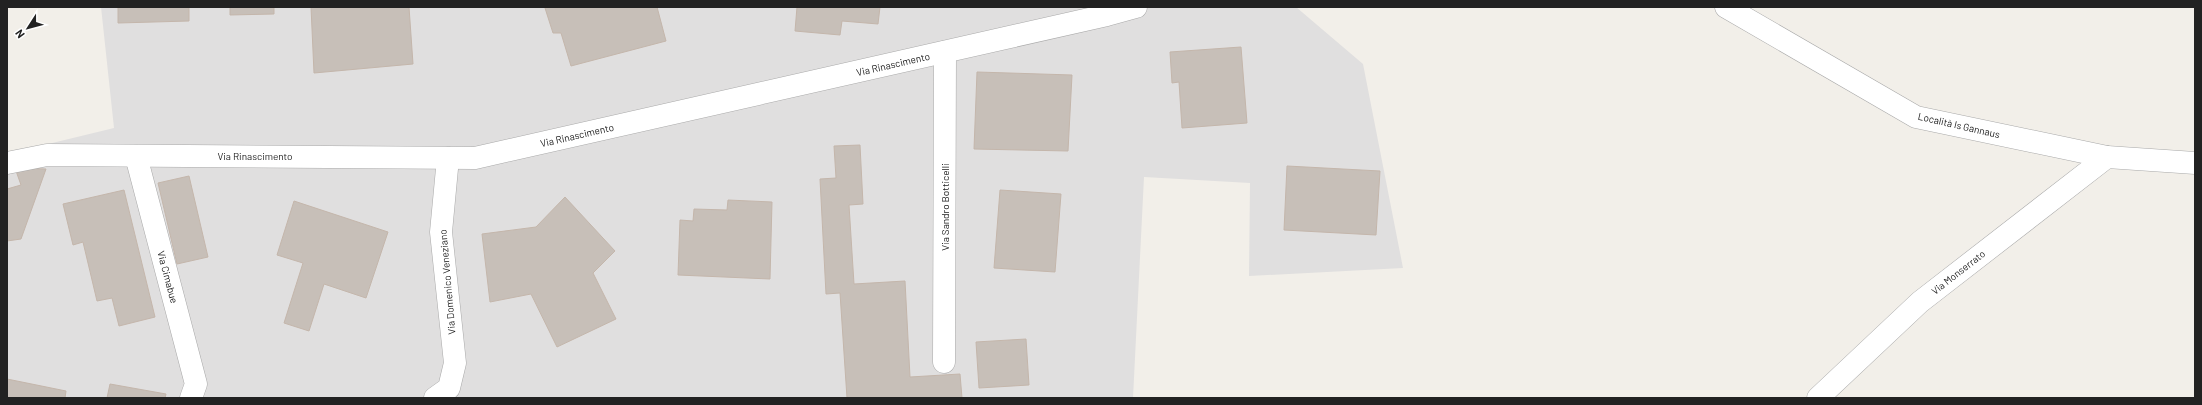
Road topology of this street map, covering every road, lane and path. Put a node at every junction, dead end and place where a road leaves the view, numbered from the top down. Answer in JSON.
{"nodes":[{"id":1,"x":1136,"y":7,"type":"edge"},
{"id":2,"x":1726,"y":7,"type":"edge"},
{"id":3,"x":945,"y":52,"type":"junction"},
{"id":4,"x":136,"y":156,"type":"junction"},
{"id":5,"x":2107,"y":157,"type":"junction"},
{"id":6,"x":448,"y":158,"type":"junction"},
{"id":7,"x":7,"y":163,"type":"edge"},
{"id":8,"x":2195,"y":163,"type":"edge"},
{"id":9,"x":944,"y":362,"type":"dead end"},
{"id":10,"x":191,"y":398,"type":"edge"},
{"id":11,"x":435,"y":398,"type":"edge"},
{"id":12,"x":1818,"y":398,"type":"edge"}],
"edges":[{"from":1,"to":3,"type":"street","name":"Via Rinascimento"},
{"from":2,"to":5,"type":"street","name":"Località Is Gannaus"},
{"from":3,"to":6,"type":"street","name":"Via Rinascimento"},
{"from":3,"to":9,"type":"street","name":"Via Sandro Botticelli"},
{"from":4,"to":6,"type":"street","name":"Via Rinascimento"},
{"from":4,"to":7,"type":"street","name":"Via Rinascimento"},
{"from":4,"to":10,"type":"street","name":"Via Cimabue"},
{"from":5,"to":8,"type":"street","name":"Località Is Gannaus"},
{"from":5,"to":12,"type":"street","name":"Via Monserrato"},
{"from":6,"to":11,"type":"street","name":"Via Domenico Veneziano"}]}
